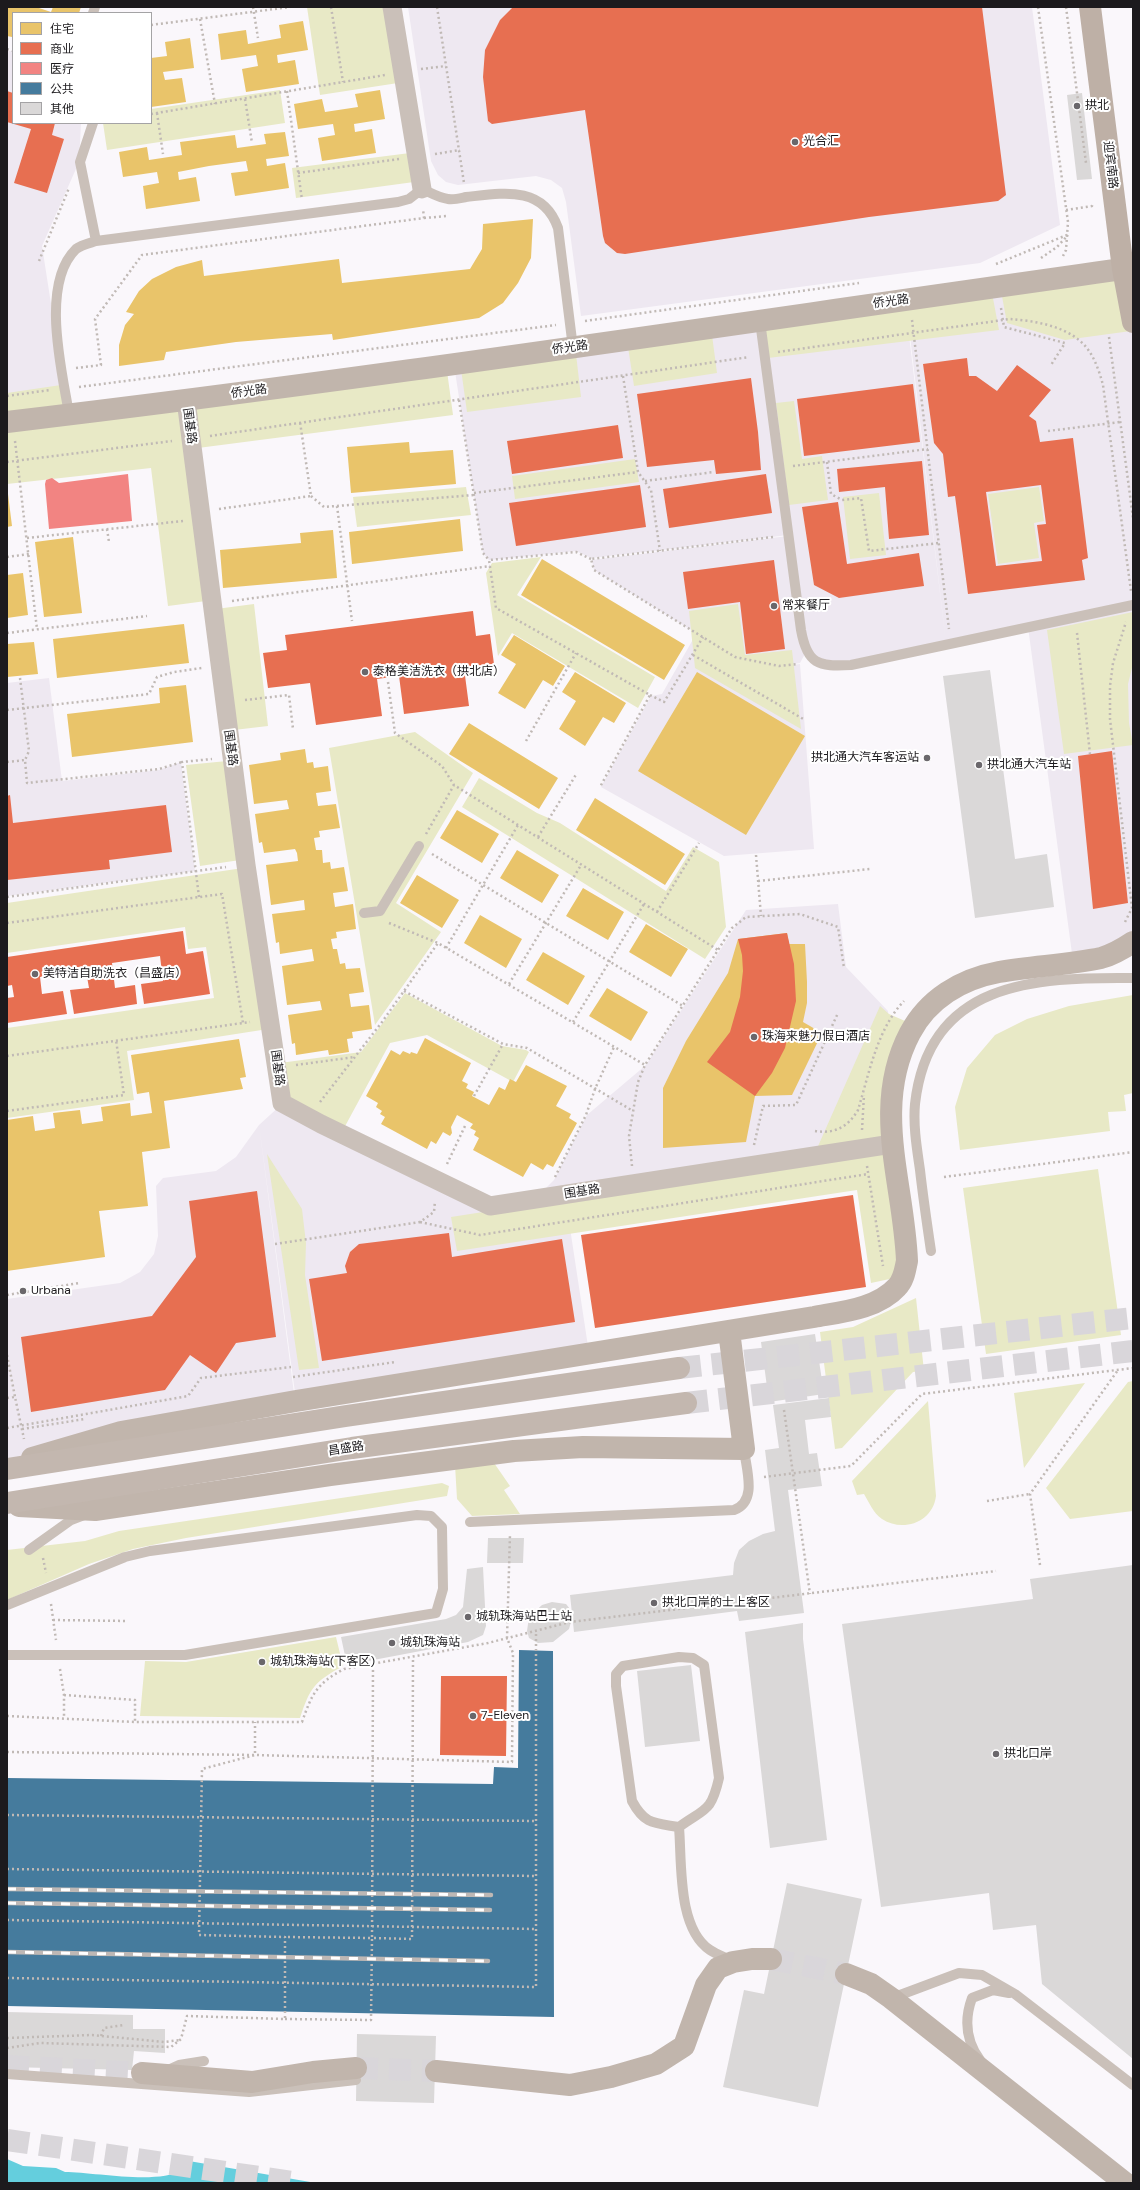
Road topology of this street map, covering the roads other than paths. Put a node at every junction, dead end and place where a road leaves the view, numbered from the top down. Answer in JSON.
{"nodes":[{"id":1,"x":392,"y":7,"type":"edge"},
{"id":2,"x":1090,"y":7,"type":"edge"},
{"id":3,"x":93,"y":124,"type":"edge"},
{"id":4,"x":422,"y":189,"type":"junction"},
{"id":5,"x":96,"y":241,"type":"junction"},
{"id":6,"x":1128,"y":269,"type":"edge"},
{"id":7,"x":760,"y":321,"type":"junction"},
{"id":8,"x":1133,"y":322,"type":"edge"},
{"id":9,"x":573,"y":348,"type":"junction"},
{"id":10,"x":186,"y":400,"type":"junction"},
{"id":11,"x":69,"y":414,"type":"junction"},
{"id":12,"x":10,"y":421,"type":"edge"},
{"id":13,"x":1133,"y":605,"type":"edge"},
{"id":14,"x":419,"y":846,"type":"road end"},
{"id":15,"x":364,"y":913,"type":"road end"},
{"id":16,"x":1133,"y":942,"type":"edge"},
{"id":17,"x":1133,"y":978,"type":"edge"},
{"id":18,"x":892,"y":1144,"type":"junction"},
{"id":19,"x":930,"y":1251,"type":"dead end"},
{"id":20,"x":729,"y":1331,"type":"junction"},
{"id":21,"x":679,"y":1368,"type":"tunnel mouth"},
{"id":22,"x":686,"y":1403,"type":"tunnel mouth"},
{"id":23,"x":744,"y":1449,"type":"junction"},
{"id":24,"x":7,"y":1468,"type":"edge"},
{"id":25,"x":7,"y":1504,"type":"edge"},
{"id":26,"x":95,"y":1510,"type":"junction"},
{"id":27,"x":470,"y":1522,"type":"dead end"},
{"id":28,"x":29,"y":1550,"type":"dead end"},
{"id":29,"x":7,"y":1605,"type":"edge"},
{"id":30,"x":7,"y":1655,"type":"edge"},
{"id":31,"x":679,"y":1828,"type":"junction"},
{"id":32,"x":771,"y":1959,"type":"tunnel mouth"},
{"id":33,"x":733,"y":1962,"type":"junction"},
{"id":34,"x":846,"y":1974,"type":"tunnel mouth"},
{"id":35,"x":1015,"y":1994,"type":"junction"},
{"id":36,"x":891,"y":1998,"type":"junction"},
{"id":37,"x":204,"y":2061,"type":"dead end"},
{"id":38,"x":436,"y":2071,"type":"tunnel mouth"},
{"id":39,"x":7,"y":2074,"type":"edge"},
{"id":40,"x":150,"y":2074,"type":"joint"},
{"id":41,"x":356,"y":2074,"type":"joint"},
{"id":42,"x":992,"y":2078,"type":"junction"},
{"id":43,"x":1133,"y":2085,"type":"edge"},
{"id":44,"x":1125,"y":2183,"type":"edge"}],
"edges":[{"from":1,"to":4,"type":"street"},
{"from":2,"to":6,"type":"highway","name":"迎宾南路"},
{"from":3,"to":5,"type":"lane"},
{"from":4,"to":5,"type":"lane"},
{"from":4,"to":9,"type":"lane"},
{"from":5,"to":11,"type":"lane"},
{"from":6,"to":7,"type":"street","name":"侨光路"},
{"from":6,"to":8,"type":"highway","name":"迎宾南路"},
{"from":7,"to":9,"type":"street","name":"侨光路"},
{"from":7,"to":13,"type":"lane"},
{"from":9,"to":10,"type":"street","name":"侨光路"},
{"from":10,"to":11,"type":"street","name":"侨光路"},
{"from":10,"to":18,"type":"street","name":"围基路"},
{"from":11,"to":12,"type":"street","name":"侨光路"},
{"from":14,"to":15,"type":"lane"},
{"from":16,"to":18,"type":"street"},
{"from":17,"to":19,"type":"lane"},
{"from":18,"to":20,"type":"street"},
{"from":20,"to":23,"type":"street"},
{"from":20,"to":24,"type":"street"},
{"from":21,"to":24,"type":"main road"},
{"from":22,"to":25,"type":"main road","name":"昌盛路"},
{"from":23,"to":26,"type":"street"},
{"from":23,"to":27,"type":"lane"},
{"from":25,"to":26,"type":"street"},
{"from":26,"to":28,"type":"lane"},
{"from":29,"to":30,"type":"lane"},
{"from":31,"to":31,"type":"lane"},
{"from":31,"to":33,"type":"lane"},
{"from":32,"to":33,"type":"street"},
{"from":33,"to":38,"type":"street"},
{"from":34,"to":36,"type":"street"},
{"from":35,"to":36,"type":"lane"},
{"from":35,"to":42,"type":"lane"},
{"from":35,"to":43,"type":"lane"},
{"from":36,"to":42,"type":"street"},
{"from":37,"to":40,"type":"lane"},
{"from":39,"to":41,"type":"lane"},
{"from":40,"to":41,"type":"street"},
{"from":42,"to":44,"type":"street"}]}
